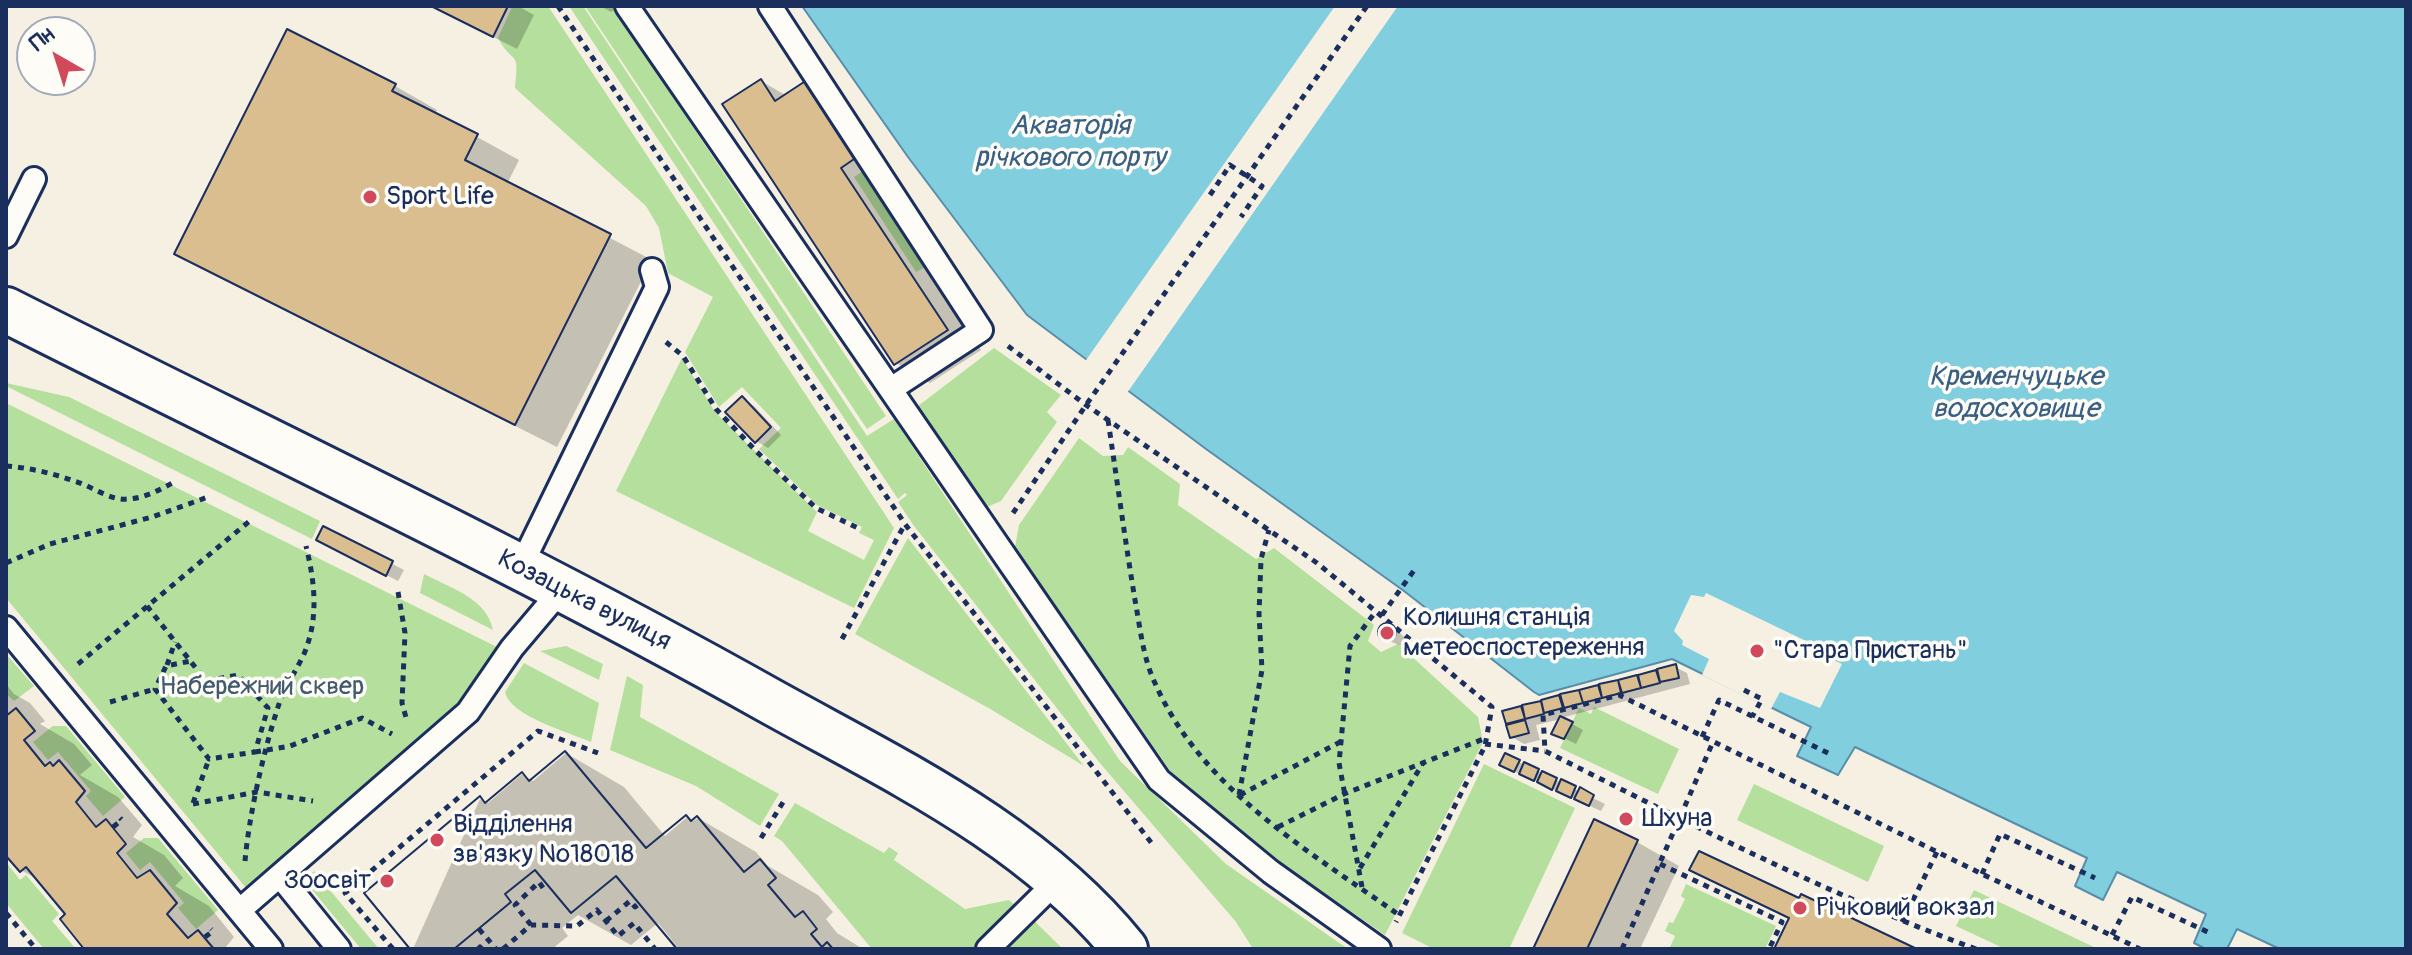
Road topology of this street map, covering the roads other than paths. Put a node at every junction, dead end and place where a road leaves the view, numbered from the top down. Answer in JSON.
{"nodes":[{"id":1,"x":627,"y":6,"type":"edge"},
{"id":2,"x":770,"y":6,"type":"edge"},
{"id":3,"x":34,"y":179,"type":"dead end"},
{"id":4,"x":6,"y":236,"type":"edge"},
{"id":5,"x":652,"y":270,"type":"dead end"},
{"id":6,"x":6,"y":310,"type":"edge"},
{"id":7,"x":891,"y":389,"type":"junction"},
{"id":8,"x":520,"y":568,"type":"junction"},
{"id":9,"x":562,"y":589,"type":"junction"},
{"id":10,"x":6,"y":628,"type":"edge"},
{"id":11,"x":280,"y":876,"type":"junction"},
{"id":12,"x":1058,"y":880,"type":"junction"},
{"id":13,"x":240,"y":910,"type":"junction"},
{"id":14,"x":271,"y":949,"type":"edge"},
{"id":15,"x":339,"y":949,"type":"edge"},
{"id":16,"x":988,"y":949,"type":"edge"},
{"id":17,"x":1125,"y":949,"type":"edge"},
{"id":18,"x":1379,"y":949,"type":"edge"}],
"edges":[{"from":1,"to":7,"type":"lane"},
{"from":2,"to":7,"type":"lane"},
{"from":3,"to":4,"type":"lane"},
{"from":5,"to":8,"type":"lane"},
{"from":6,"to":8,"type":"main road","name":"Козацька вулиця"},
{"from":7,"to":18,"type":"lane"},
{"from":8,"to":9,"type":"main road","name":"Козацька вулиця"},
{"from":9,"to":11,"type":"lane"},
{"from":9,"to":12,"type":"main road","name":"Козацька вулиця"},
{"from":10,"to":13,"type":"lane"},
{"from":11,"to":13,"type":"lane"},
{"from":11,"to":15,"type":"lane"},
{"from":12,"to":16,"type":"lane"},
{"from":12,"to":17,"type":"main road","name":"Козацька вулиця"},
{"from":13,"to":14,"type":"lane"}]}
